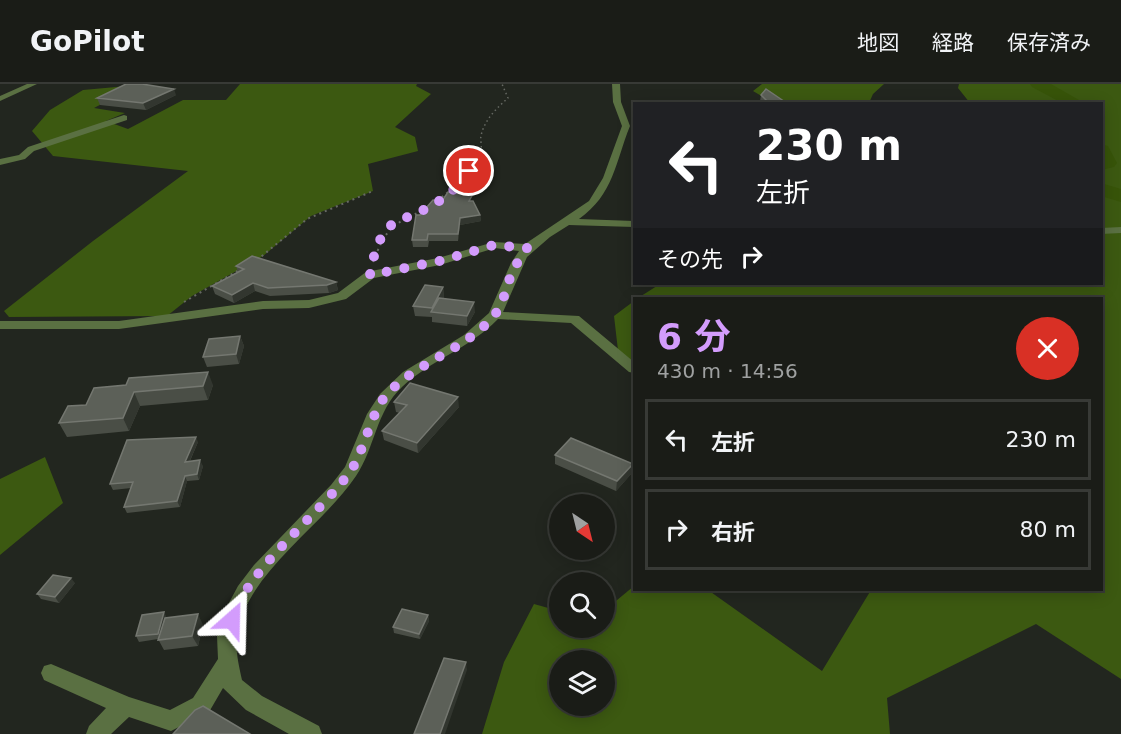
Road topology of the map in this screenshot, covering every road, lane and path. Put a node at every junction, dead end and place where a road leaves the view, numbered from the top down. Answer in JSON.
{"nodes":[{"id":1,"x":33,"y":84,"type":"edge"},
{"id":2,"x":502,"y":84,"type":"edge"},
{"id":3,"x":616,"y":84,"type":"edge"},
{"id":4,"x":0,"y":99,"type":"edge"},
{"id":5,"x":124,"y":118,"type":"dead end"},
{"id":6,"x":0,"y":162,"type":"edge"},
{"id":7,"x":373,"y":191,"type":"dead end"},
{"id":8,"x":568,"y":222,"type":"junction"},
{"id":9,"x":633,"y":224,"type":"edge"},
{"id":10,"x":1121,"y":230,"type":"edge"},
{"id":11,"x":1103,"y":231,"type":"edge"},
{"id":12,"x":527,"y":248,"type":"junction"},
{"id":13,"x":250,"y":264,"type":"edge"},
{"id":14,"x":241,"y":269,"type":"edge"},
{"id":15,"x":370,"y":275,"type":"junction"},
{"id":16,"x":495,"y":315,"type":"junction"},
{"id":17,"x":165,"y":319,"type":"junction"},
{"id":18,"x":0,"y":325,"type":"edge"},
{"id":19,"x":633,"y":368,"type":"edge"},
{"id":20,"x":229,"y":659,"type":"junction"},
{"id":21,"x":51,"y":674,"type":"dead end"},
{"id":22,"x":126,"y":706,"type":"junction"},
{"id":23,"x":97,"y":734,"type":"edge"},
{"id":24,"x":311,"y":734,"type":"edge"}],
"edges":[{"from":1,"to":4,"type":"street"},
{"from":2,"to":15,"type":"path"},
{"from":3,"to":8,"type":"street"},
{"from":5,"to":6,"type":"street"},
{"from":7,"to":13,"type":"path"},
{"from":8,"to":9,"type":"street"},
{"from":8,"to":12,"type":"street"},
{"from":10,"to":11,"type":"street"},
{"from":12,"to":15,"type":"street"},
{"from":12,"to":16,"type":"street"},
{"from":14,"to":17,"type":"path"},
{"from":15,"to":17,"type":"street"},
{"from":16,"to":19,"type":"street"},
{"from":16,"to":20,"type":"street"},
{"from":17,"to":18,"type":"street"},
{"from":20,"to":22,"type":"street"},
{"from":20,"to":24,"type":"street"},
{"from":21,"to":22,"type":"street"},
{"from":22,"to":23,"type":"street"}]}
